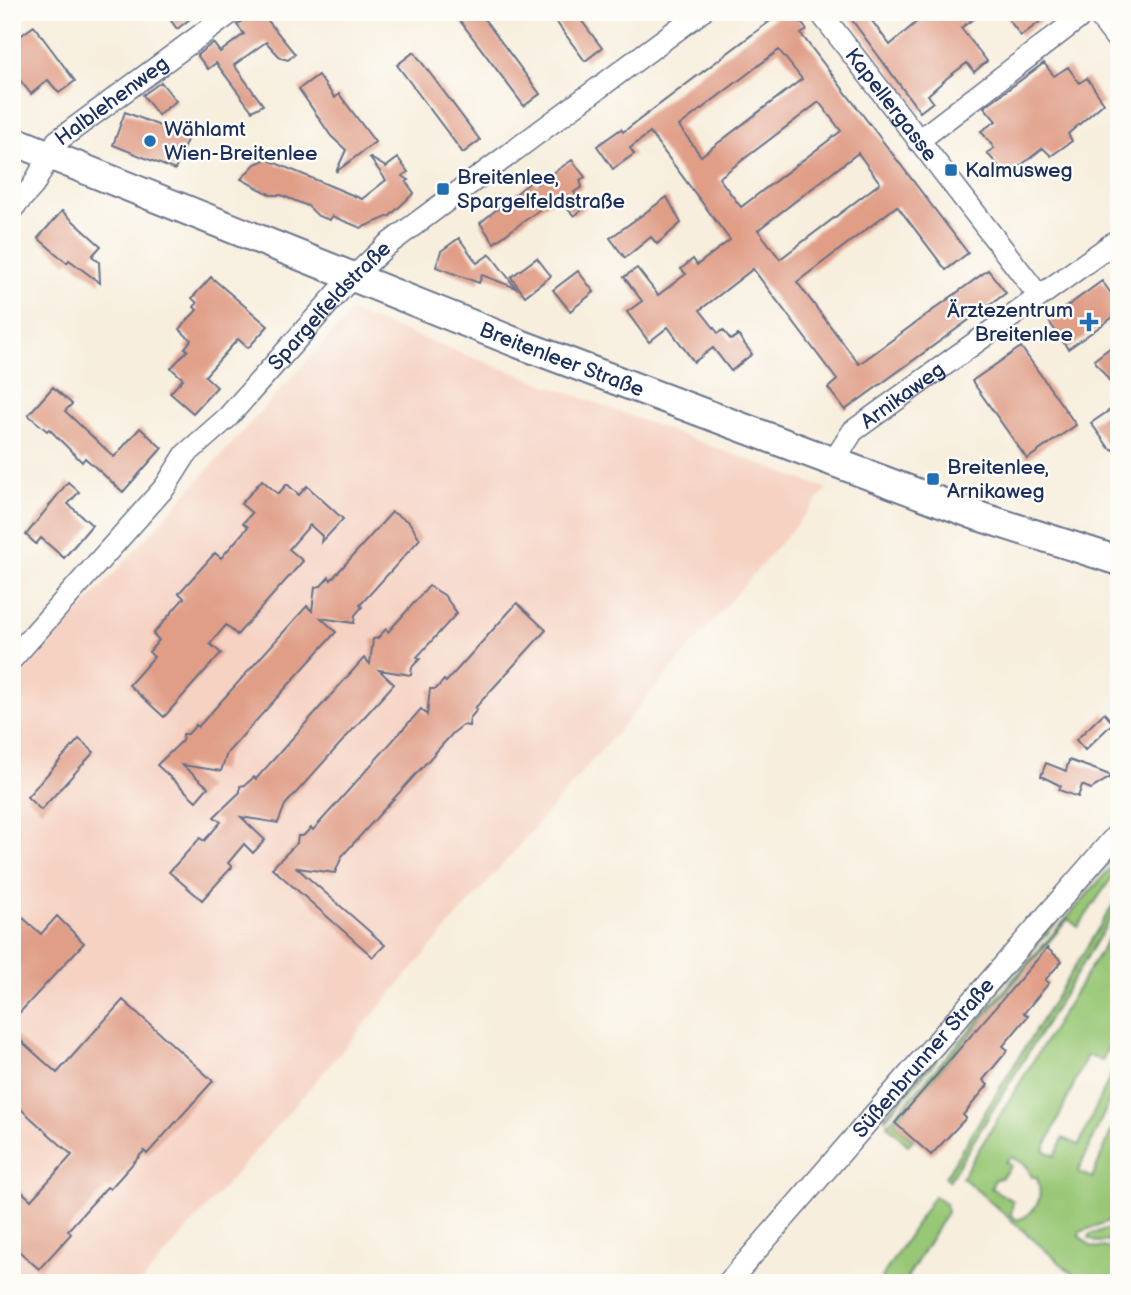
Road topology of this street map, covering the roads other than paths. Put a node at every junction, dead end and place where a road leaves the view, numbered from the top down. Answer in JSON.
{"nodes":[{"id":1,"x":232,"y":12,"type":"edge"},
{"id":2,"x":701,"y":12,"type":"edge"},
{"id":3,"x":820,"y":12,"type":"edge"},
{"id":4,"x":1087,"y":12,"type":"edge"},
{"id":5,"x":1096,"y":12,"type":"edge"},
{"id":6,"x":1119,"y":42,"type":"edge"},
{"id":7,"x":12,"y":140,"type":"edge"},
{"id":8,"x":918,"y":141,"type":"junction"},
{"id":9,"x":50,"y":155,"type":"junction"},
{"id":10,"x":12,"y":209,"type":"edge"},
{"id":11,"x":1119,"y":239,"type":"edge"},
{"id":12,"x":353,"y":277,"type":"junction"},
{"id":13,"x":1039,"y":296,"type":"junction"},
{"id":14,"x":833,"y":462,"type":"junction"},
{"id":15,"x":1119,"y":561,"type":"edge"},
{"id":16,"x":12,"y":659,"type":"edge"},
{"id":17,"x":1119,"y":832,"type":"edge"},
{"id":18,"x":727,"y":1283,"type":"edge"}],
"edges":[{"from":1,"to":9,"type":"street","name":"Halblehenweg"},
{"from":2,"to":12,"type":"street","name":"Spargelfeldstraße"},
{"from":3,"to":8,"type":"street","name":"Kapellergasse"},
{"from":4,"to":8,"type":"street"},
{"from":5,"to":6,"type":"street"},
{"from":7,"to":9,"type":"main road","name":"Breitenleer Straße"},
{"from":8,"to":13,"type":"street","name":"Kapellergasse"},
{"from":9,"to":10,"type":"street","name":"Halblehenweg"},
{"from":9,"to":12,"type":"main road","name":"Breitenleer Straße"},
{"from":11,"to":13,"type":"street","name":"Arnikaweg"},
{"from":12,"to":14,"type":"main road","name":"Breitenleer Straße"},
{"from":12,"to":16,"type":"street","name":"Spargelfeldstraße"},
{"from":13,"to":14,"type":"street","name":"Arnikaweg"},
{"from":14,"to":15,"type":"main road","name":"Breitenleer Straße"},
{"from":17,"to":18,"type":"street","name":"Süßenbrunner Straße"}]}
